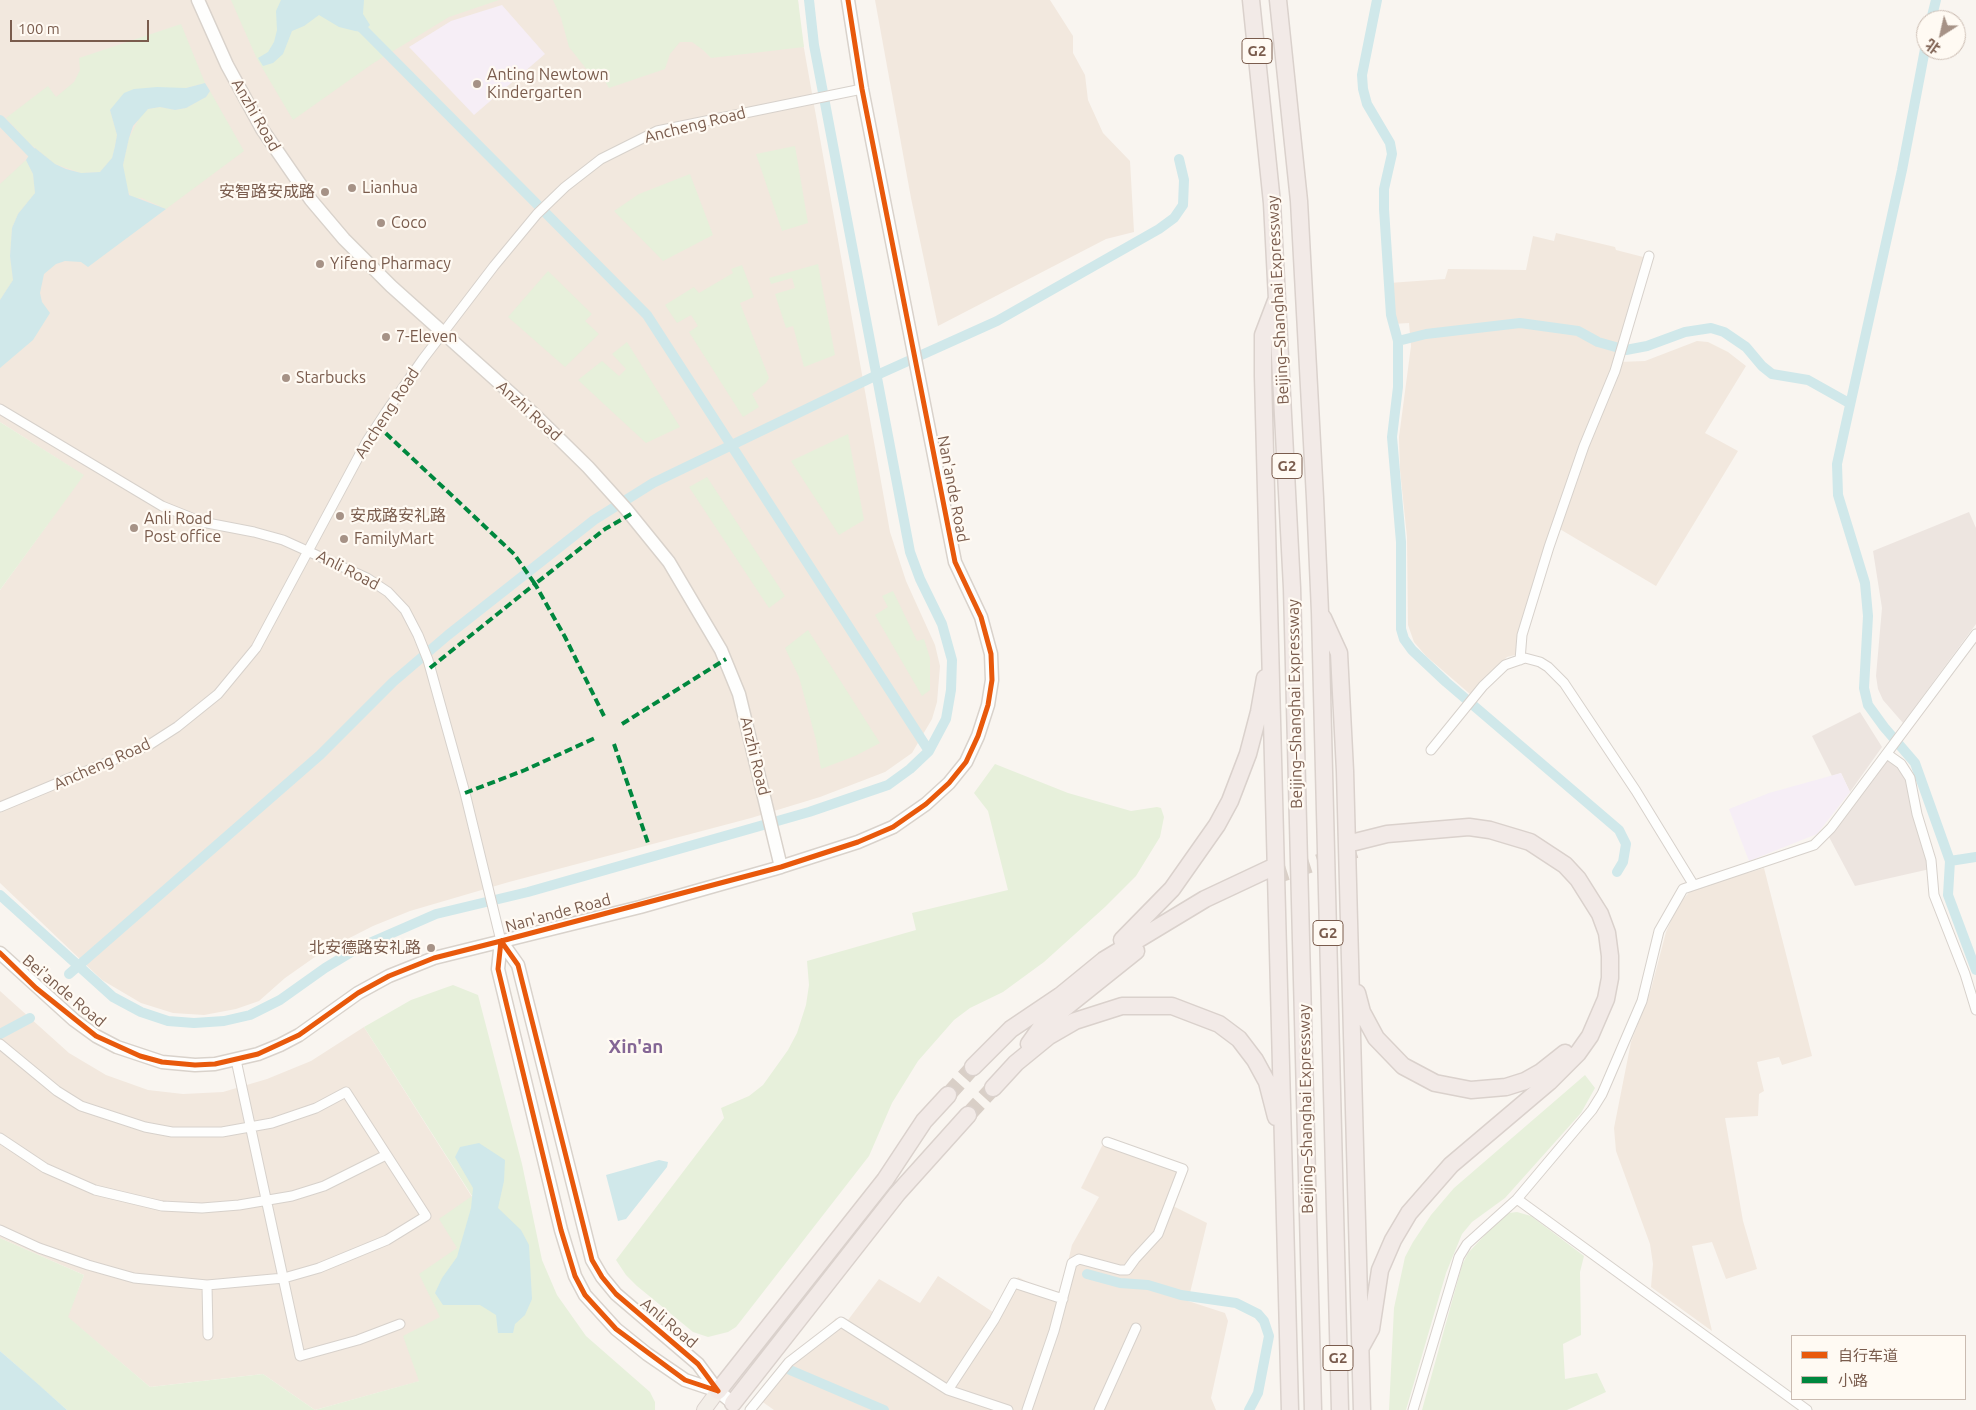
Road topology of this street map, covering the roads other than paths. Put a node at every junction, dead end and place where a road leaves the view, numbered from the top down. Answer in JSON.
{"nodes":[{"id":1,"x":198,"y":0,"type":"edge"},
{"id":2,"x":848,"y":0,"type":"edge"},
{"id":3,"x":1251,"y":0,"type":"edge"},
{"id":4,"x":1278,"y":0,"type":"edge"},
{"id":5,"x":862,"y":89,"type":"junction"},
{"id":6,"x":1649,"y":256,"type":"dead end"},
{"id":7,"x":1279,"y":294,"type":"junction"},
{"id":8,"x":442,"y":335,"type":"junction"},
{"id":9,"x":0,"y":409,"type":"edge"},
{"id":10,"x":308,"y":551,"type":"junction"},
{"id":11,"x":1320,"y":612,"type":"junction"},
{"id":12,"x":1976,"y":634,"type":"edge"},
{"id":13,"x":1272,"y":655,"type":"junction"},
{"id":14,"x":1520,"y":660,"type":"junction"},
{"id":15,"x":1431,"y":750,"type":"dead end"},
{"id":16,"x":1888,"y":752,"type":"junction"},
{"id":17,"x":0,"y":807,"type":"edge"},
{"id":18,"x":1356,"y":846,"type":"tunnel mouth"},
{"id":19,"x":781,"y":867,"type":"junction"},
{"id":20,"x":1693,"y":884,"type":"junction"},
{"id":21,"x":1598,"y":920,"type":"junction"},
{"id":22,"x":1350,"y":938,"type":"junction"},
{"id":23,"x":501,"y":941,"type":"junction"},
{"id":24,"x":0,"y":953,"type":"edge"},
{"id":25,"x":1104,"y":960,"type":"junction"},
{"id":26,"x":1976,"y":1010,"type":"edge"},
{"id":27,"x":1,"y":1044,"type":"edge"},
{"id":28,"x":236,"y":1060,"type":"junction"},
{"id":29,"x":1016,"y":1063,"type":"junction"},
{"id":30,"x":973,"y":1067,"type":"tunnel mouth"},
{"id":31,"x":993,"y":1088,"type":"tunnel mouth"},
{"id":32,"x":948,"y":1095,"type":"tunnel mouth"},
{"id":33,"x":968,"y":1115,"type":"tunnel mouth"},
{"id":34,"x":251,"y":1128,"type":"junction"},
{"id":35,"x":1283,"y":1130,"type":"junction"},
{"id":36,"x":0,"y":1138,"type":"edge"},
{"id":37,"x":1107,"y":1142,"type":"dead end"},
{"id":38,"x":386,"y":1155,"type":"junction"},
{"id":39,"x":1517,"y":1199,"type":"junction"},
{"id":40,"x":267,"y":1202,"type":"junction"},
{"id":41,"x":0,"y":1230,"type":"edge"},
{"id":42,"x":284,"y":1278,"type":"junction"},
{"id":43,"x":207,"y":1285,"type":"junction"},
{"id":44,"x":1063,"y":1299,"type":"junction"},
{"id":45,"x":400,"y":1324,"type":"dead end"},
{"id":46,"x":1136,"y":1328,"type":"dead end"},
{"id":47,"x":208,"y":1335,"type":"dead end"},
{"id":48,"x":1360,"y":1349,"type":"junction"},
{"id":49,"x":948,"y":1390,"type":"junction"},
{"id":50,"x":718,"y":1392,"type":"junction"},
{"id":51,"x":1791,"y":1399,"type":"edge"},
{"id":52,"x":1793,"y":1400,"type":"edge"},
{"id":53,"x":740,"y":1408,"type":"edge"},
{"id":54,"x":704,"y":1410,"type":"edge"},
{"id":55,"x":1008,"y":1410,"type":"edge"},
{"id":56,"x":1027,"y":1410,"type":"edge"},
{"id":57,"x":1099,"y":1410,"type":"edge"},
{"id":58,"x":1290,"y":1410,"type":"edge"},
{"id":59,"x":1313,"y":1410,"type":"edge"},
{"id":60,"x":1340,"y":1410,"type":"edge"},
{"id":61,"x":1362,"y":1410,"type":"edge"},
{"id":62,"x":1413,"y":1410,"type":"edge"},
{"id":63,"x":1807,"y":1410,"type":"edge"}],
"edges":[{"from":1,"to":8,"type":"street","name":"Anzhi Road"},
{"from":2,"to":5,"type":"street","name":"Nan'ande Road"},
{"from":3,"to":7,"type":"highway","name":"Beijing–Shanghai Expressway","number":"G2"},
{"from":4,"to":11,"type":"highway","name":"Beijing–Shanghai Expressway","number":"G2"},
{"from":5,"to":8,"type":"street","name":"Ancheng Road"},
{"from":5,"to":19,"type":"street","name":"Nan'ande Road"},
{"from":6,"to":14,"type":"street"},
{"from":7,"to":13,"type":"highway"},
{"from":7,"to":59,"type":"highway","name":"Beijing–Shanghai Expressway","number":"G2"},
{"from":8,"to":10,"type":"street","name":"Ancheng Road"},
{"from":8,"to":19,"type":"street","name":"Anzhi Road"},
{"from":9,"to":10,"type":"street","name":"Anli Road"},
{"from":10,"to":17,"type":"street","name":"Ancheng Road"},
{"from":10,"to":23,"type":"street","name":"Anli Road"},
{"from":11,"to":22,"type":"highway"},
{"from":11,"to":60,"type":"highway","name":"Beijing–Shanghai Expressway","number":"G2"},
{"from":12,"to":16,"type":"street"},
{"from":13,"to":25,"type":"highway"},
{"from":13,"to":35,"type":"highway"},
{"from":14,"to":15,"type":"street"},
{"from":14,"to":20,"type":"street"},
{"from":16,"to":20,"type":"street"},
{"from":16,"to":26,"type":"street"},
{"from":18,"to":21,"type":"highway"},
{"from":19,"to":23,"type":"street","name":"Nan'ande Road"},
{"from":20,"to":39,"type":"street"},
{"from":21,"to":22,"type":"highway"},
{"from":21,"to":48,"type":"highway"},
{"from":22,"to":48,"type":"highway"},
{"from":23,"to":28,"type":"street","name":"Bei'ande Road"},
{"from":23,"to":50,"type":"street","name":"Anli Road"},
{"from":23,"to":50,"type":"street","name":"Anli Road"},
{"from":24,"to":28,"type":"street","name":"Bei'ande Road"},
{"from":25,"to":29,"type":"highway"},
{"from":25,"to":30,"type":"highway"},
{"from":27,"to":34,"type":"street"},
{"from":28,"to":34,"type":"street"},
{"from":29,"to":31,"type":"highway"},
{"from":29,"to":35,"type":"highway"},
{"from":32,"to":50,"type":"highway"},
{"from":33,"to":53,"type":"highway"},
{"from":34,"to":38,"type":"street"},
{"from":34,"to":40,"type":"street"},
{"from":35,"to":58,"type":"highway"},
{"from":36,"to":40,"type":"street"},
{"from":37,"to":44,"type":"street"},
{"from":38,"to":40,"type":"street"},
{"from":38,"to":42,"type":"street"},
{"from":39,"to":51,"type":"street"},
{"from":39,"to":62,"type":"street"},
{"from":40,"to":42,"type":"street"},
{"from":41,"to":43,"type":"street"},
{"from":42,"to":43,"type":"street"},
{"from":42,"to":45,"type":"street"},
{"from":43,"to":47,"type":"street"},
{"from":44,"to":49,"type":"street"},
{"from":44,"to":56,"type":"street"},
{"from":46,"to":57,"type":"street"},
{"from":48,"to":61,"type":"highway"},
{"from":49,"to":53,"type":"street"},
{"from":49,"to":55,"type":"street"},
{"from":50,"to":53,"type":"street"},
{"from":50,"to":54,"type":"main road"},
{"from":52,"to":63,"type":"street"}]}
